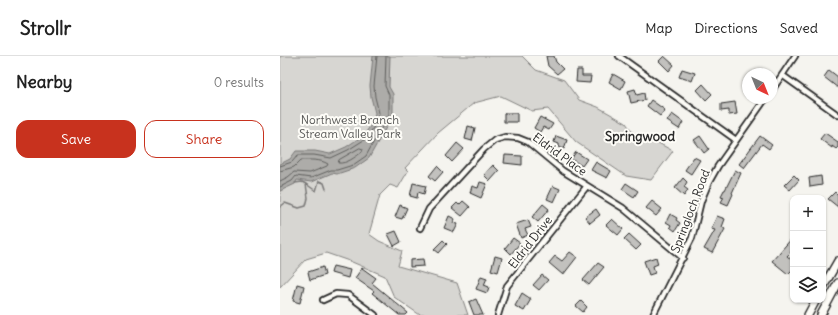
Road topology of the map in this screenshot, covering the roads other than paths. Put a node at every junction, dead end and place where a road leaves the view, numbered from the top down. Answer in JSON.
{"nodes":[{"id":1,"x":619,"y":56,"type":"edge"},
{"id":2,"x":795,"y":56,"type":"edge"},
{"id":3,"x":782,"y":75,"type":"junction"},
{"id":4,"x":778,"y":81,"type":"edge"},
{"id":5,"x":762,"y":104,"type":"edge"},
{"id":6,"x":838,"y":115,"type":"edge"},
{"id":7,"x":736,"y":140,"type":"junction"},
{"id":8,"x":587,"y":186,"type":"junction"},
{"id":9,"x":420,"y":228,"type":"dead end"},
{"id":10,"x":683,"y":258,"type":"junction"},
{"id":11,"x":838,"y":261,"type":"edge"},
{"id":12,"x":826,"y":282,"type":"edge"},
{"id":13,"x":838,"y":283,"type":"edge"},
{"id":14,"x":323,"y":300,"type":"dead end"},
{"id":15,"x":814,"y":303,"type":"edge"},
{"id":16,"x":375,"y":315,"type":"edge"},
{"id":17,"x":498,"y":315,"type":"edge"},
{"id":18,"x":653,"y":315,"type":"edge"},
{"id":19,"x":808,"y":315,"type":"edge"},
{"id":20,"x":821,"y":315,"type":"edge"}],
"edges":[{"from":1,"to":7,"type":"street"},
{"from":2,"to":3,"type":"street"},
{"from":3,"to":4,"type":"street"},
{"from":3,"to":6,"type":"street"},
{"from":5,"to":7,"type":"street","name":"Springloch Road"},
{"from":7,"to":10,"type":"street","name":"Springloch Road"},
{"from":8,"to":9,"type":"street","name":"Eldrid Place"},
{"from":8,"to":10,"type":"street","name":"Eldrid Place"},
{"from":8,"to":17,"type":"street","name":"Eldrid Drive"},
{"from":10,"to":18,"type":"street","name":"Springloch Road"},
{"from":11,"to":12,"type":"main road"},
{"from":13,"to":20,"type":"main road"},
{"from":14,"to":16,"type":"street"},
{"from":15,"to":19,"type":"main road"}]}
